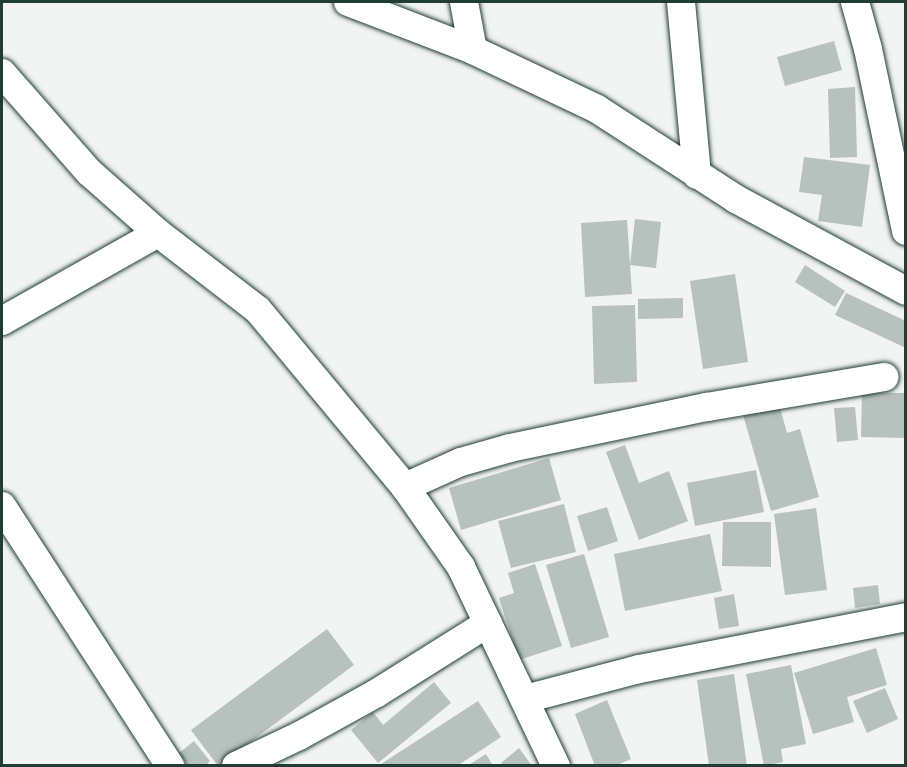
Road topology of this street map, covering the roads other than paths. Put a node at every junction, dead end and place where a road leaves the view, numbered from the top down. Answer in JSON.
{"nodes":[{"id":1,"x":348,"y":2,"type":"edge"},
{"id":2,"x":464,"y":2,"type":"edge"},
{"id":3,"x":681,"y":2,"type":"edge"},
{"id":4,"x":855,"y":2,"type":"edge"},
{"id":5,"x":472,"y":50,"type":"junction"},
{"id":6,"x":2,"y":73,"type":"edge"},
{"id":7,"x":697,"y":175,"type":"junction"},
{"id":8,"x":906,"y":231,"type":"edge"},
{"id":9,"x":158,"y":233,"type":"junction"},
{"id":10,"x":906,"y":291,"type":"edge"},
{"id":11,"x":2,"y":321,"type":"edge"},
{"id":12,"x":884,"y":376,"type":"dead end"},
{"id":13,"x":405,"y":487,"type":"junction"},
{"id":14,"x":2,"y":506,"type":"edge"},
{"id":15,"x":906,"y":616,"type":"edge"},
{"id":16,"x":488,"y":623,"type":"junction"},
{"id":17,"x":525,"y":699,"type":"junction"},
{"id":18,"x":170,"y":765,"type":"edge"},
{"id":19,"x":236,"y":765,"type":"edge"},
{"id":20,"x":556,"y":765,"type":"edge"}],
"edges":[{"from":1,"to":5,"type":"street"},
{"from":2,"to":5,"type":"street"},
{"from":3,"to":7,"type":"street"},
{"from":4,"to":8,"type":"street"},
{"from":5,"to":7,"type":"street"},
{"from":6,"to":9,"type":"street"},
{"from":7,"to":10,"type":"street"},
{"from":9,"to":11,"type":"street"},
{"from":9,"to":13,"type":"street"},
{"from":12,"to":13,"type":"street"},
{"from":13,"to":16,"type":"street"},
{"from":14,"to":18,"type":"street"},
{"from":15,"to":17,"type":"street"},
{"from":16,"to":17,"type":"street"},
{"from":16,"to":19,"type":"street"},
{"from":17,"to":20,"type":"street"}]}
